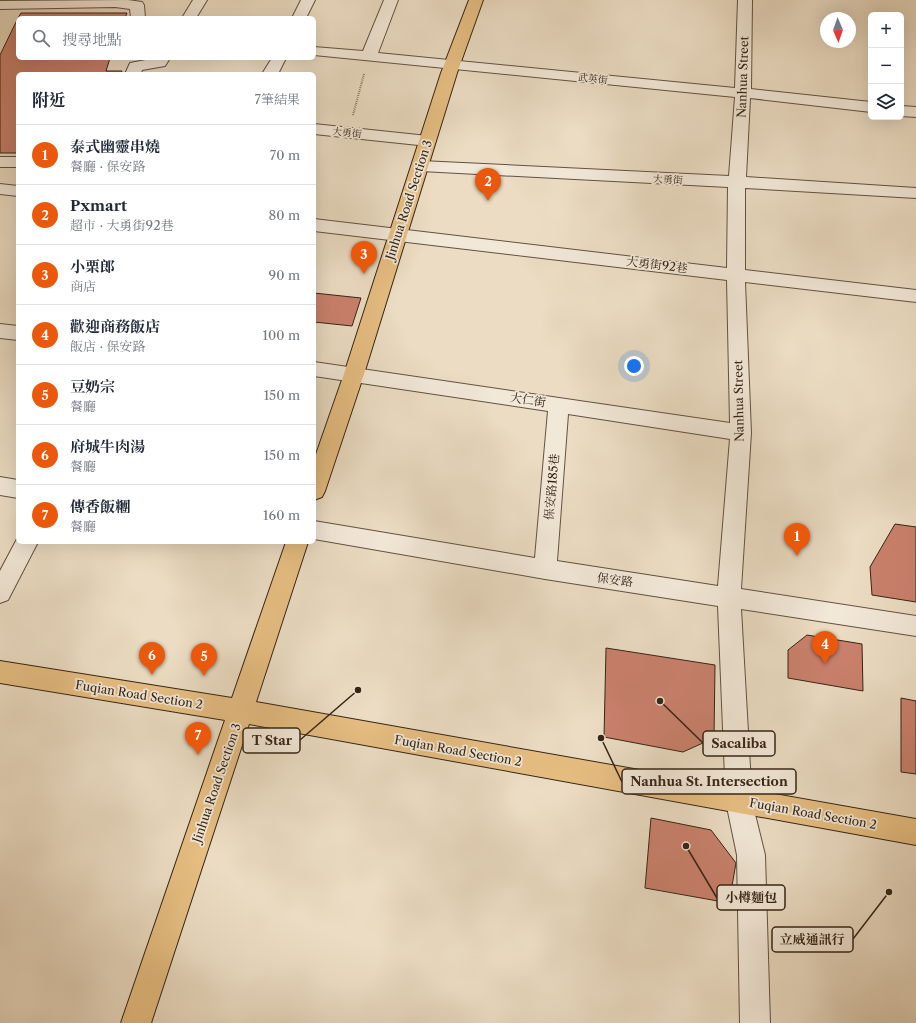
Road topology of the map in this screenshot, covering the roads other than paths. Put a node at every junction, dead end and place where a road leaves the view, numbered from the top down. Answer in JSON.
{"nodes":[{"id":1,"x":200,"y":0,"type":"edge"},
{"id":2,"x":308,"y":0,"type":"edge"},
{"id":3,"x":391,"y":0,"type":"edge"},
{"id":4,"x":476,"y":0,"type":"edge"},
{"id":5,"x":745,"y":0,"type":"edge"},
{"id":6,"x":116,"y":1,"type":"edge"},
{"id":7,"x":2,"y":9,"type":"edge"},
{"id":8,"x":138,"y":16,"type":"edge"},
{"id":9,"x":190,"y":16,"type":"edge"},
{"id":10,"x":300,"y":16,"type":"edge"},
{"id":11,"x":316,"y":51,"type":"edge"},
{"id":12,"x":369,"y":56,"type":"junction"},
{"id":13,"x":162,"y":60,"type":"edge"},
{"id":14,"x":278,"y":60,"type":"edge"},
{"id":15,"x":453,"y":64,"type":"junction"},
{"id":16,"x":135,"y":66,"type":"edge"},
{"id":17,"x":271,"y":72,"type":"edge"},
{"id":18,"x":743,"y":93,"type":"junction"},
{"id":19,"x":868,"y":107,"type":"edge"},
{"id":20,"x":904,"y":111,"type":"edge"},
{"id":21,"x":916,"y":112,"type":"edge"},
{"id":22,"x":316,"y":129,"type":"edge"},
{"id":23,"x":428,"y":141,"type":"junction"},
{"id":24,"x":0,"y":162,"type":"edge"},
{"id":25,"x":16,"y":162,"type":"edge"},
{"id":26,"x":421,"y":166,"type":"junction"},
{"id":27,"x":738,"y":182,"type":"junction"},
{"id":28,"x":0,"y":189,"type":"edge"},
{"id":29,"x":16,"y":191,"type":"edge"},
{"id":30,"x":916,"y":193,"type":"edge"},
{"id":31,"x":316,"y":225,"type":"edge"},
{"id":32,"x":398,"y":234,"type":"junction"},
{"id":33,"x":736,"y":275,"type":"junction"},
{"id":34,"x":916,"y":296,"type":"edge"},
{"id":35,"x":0,"y":331,"type":"edge"},
{"id":36,"x":16,"y":333,"type":"edge"},
{"id":37,"x":316,"y":369,"type":"edge"},
{"id":38,"x":354,"y":374,"type":"junction"},
{"id":39,"x":559,"y":405,"type":"junction"},
{"id":40,"x":741,"y":433,"type":"junction"},
{"id":41,"x":316,"y":485,"type":"edge"},
{"id":42,"x":0,"y":486,"type":"edge"},
{"id":43,"x":16,"y":489,"type":"edge"},
{"id":44,"x":316,"y":530,"type":"edge"},
{"id":45,"x":26,"y":544,"type":"edge"},
{"id":46,"x":296,"y":544,"type":"edge"},
{"id":47,"x":545,"y":569,"type":"junction"},
{"id":48,"x":0,"y":592,"type":"edge"},
{"id":49,"x":730,"y":597,"type":"junction"},
{"id":50,"x":916,"y":626,"type":"edge"},
{"id":51,"x":0,"y":672,"type":"edge"},
{"id":52,"x":241,"y":711,"type":"junction"},
{"id":53,"x":739,"y":802,"type":"junction"},
{"id":54,"x":916,"y":832,"type":"edge"},
{"id":55,"x":136,"y":1023,"type":"edge"},
{"id":56,"x":755,"y":1023,"type":"edge"}],
"edges":[{"from":1,"to":9,"type":"street"},
{"from":2,"to":10,"type":"street"},
{"from":3,"to":12,"type":"street"},
{"from":4,"to":15,"type":"main road","name":"Jinhua Road Section 3"},
{"from":5,"to":18,"type":"street","name":"Nanhua Street"},
{"from":6,"to":7,"type":"street"},
{"from":6,"to":8,"type":"street"},
{"from":11,"to":12,"type":"street","name":"武英街"},
{"from":12,"to":15,"type":"street","name":"武英街"},
{"from":13,"to":16,"type":"street"},
{"from":14,"to":17,"type":"street"},
{"from":15,"to":18,"type":"street","name":"武英街"},
{"from":15,"to":23,"type":"main road","name":"Jinhua Road Section 3"},
{"from":18,"to":19,"type":"street","name":"武英街"},
{"from":18,"to":27,"type":"street","name":"Nanhua Street"},
{"from":20,"to":21,"type":"street"},
{"from":22,"to":23,"type":"street","name":"大勇街"},
{"from":23,"to":26,"type":"main road","name":"Jinhua Road Section 3"},
{"from":24,"to":25,"type":"street"},
{"from":26,"to":27,"type":"street","name":"大勇街"},
{"from":26,"to":32,"type":"main road","name":"Jinhua Road Section 3"},
{"from":27,"to":30,"type":"street","name":"大勇街"},
{"from":27,"to":33,"type":"street","name":"Nanhua Street"},
{"from":28,"to":29,"type":"street"},
{"from":31,"to":32,"type":"street"},
{"from":32,"to":33,"type":"street","name":"大勇街92巷"},
{"from":32,"to":38,"type":"main road","name":"Jinhua Road Section 3"},
{"from":33,"to":34,"type":"street","name":"大勇街92巷"},
{"from":33,"to":40,"type":"street","name":"Nanhua Street"},
{"from":35,"to":36,"type":"street"},
{"from":37,"to":38,"type":"street","name":"大仁街"},
{"from":38,"to":39,"type":"street","name":"大仁街"},
{"from":38,"to":41,"type":"main road","name":"Jinhua Road Section 3"},
{"from":39,"to":40,"type":"street","name":"大仁街"},
{"from":39,"to":47,"type":"street","name":"保安路185巷"},
{"from":40,"to":49,"type":"street","name":"Nanhua Street"},
{"from":42,"to":43,"type":"street"},
{"from":44,"to":47,"type":"street","name":"保安路"},
{"from":45,"to":48,"type":"street"},
{"from":46,"to":52,"type":"main road","name":"Jinhua Road Section 3"},
{"from":47,"to":49,"type":"street","name":"保安路"},
{"from":49,"to":50,"type":"street","name":"保安路"},
{"from":49,"to":53,"type":"street","name":"Nanhua Street"},
{"from":51,"to":52,"type":"main road","name":"Fuqian Road Section 2"},
{"from":52,"to":53,"type":"main road","name":"Fuqian Road Section 2"},
{"from":52,"to":55,"type":"main road","name":"Jinhua Road Section 3"},
{"from":53,"to":54,"type":"main road","name":"Fuqian Road Section 2"},
{"from":53,"to":56,"type":"street","name":"Nanhua Street"}]}
